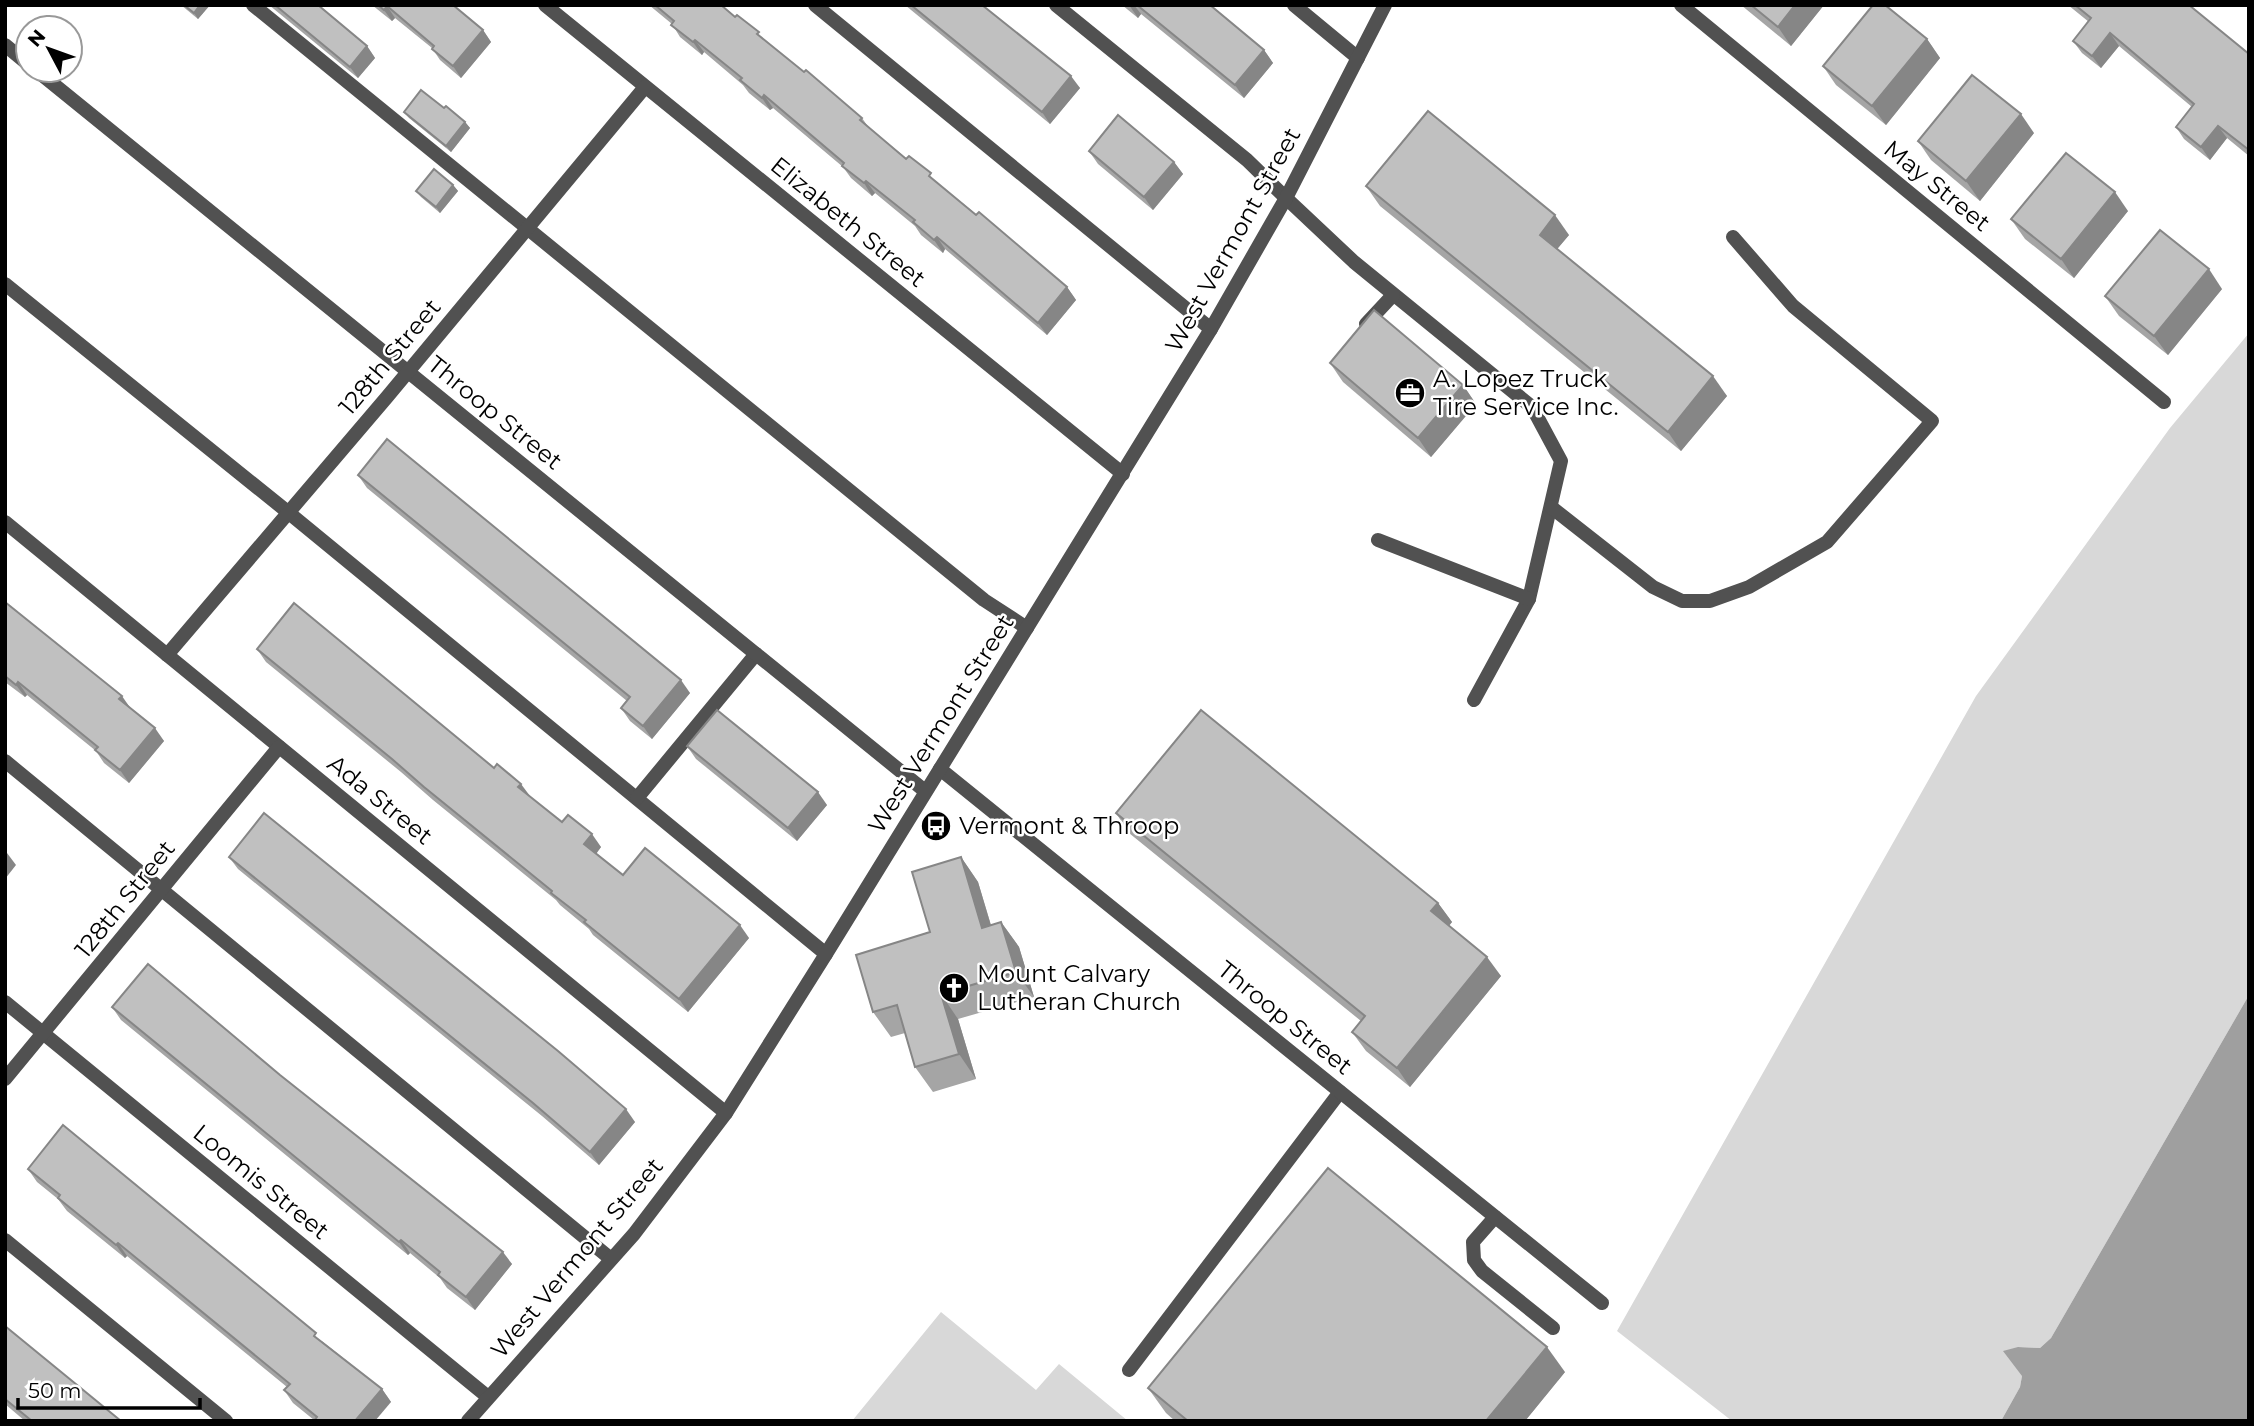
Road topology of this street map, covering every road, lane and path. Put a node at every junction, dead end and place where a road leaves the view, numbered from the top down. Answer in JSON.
{"nodes":[{"id":1,"x":253,"y":5,"type":"edge"},
{"id":2,"x":545,"y":5,"type":"edge"},
{"id":3,"x":814,"y":5,"type":"edge"},
{"id":4,"x":1056,"y":5,"type":"edge"},
{"id":5,"x":1294,"y":5,"type":"edge"},
{"id":6,"x":1385,"y":5,"type":"edge"},
{"id":7,"x":1681,"y":5,"type":"edge"},
{"id":8,"x":1358,"y":58,"type":"junction"},
{"id":9,"x":53,"y":84,"type":"edge"},
{"id":10,"x":645,"y":87,"type":"junction"},
{"id":11,"x":1286,"y":198,"type":"junction"},
{"id":12,"x":528,"y":228,"type":"junction"},
{"id":13,"x":1733,"y":237,"type":"dead end"},
{"id":14,"x":5,"y":284,"type":"edge"},
{"id":15,"x":1393,"y":295,"type":"junction"},
{"id":16,"x":1211,"y":329,"type":"junction"},
{"id":17,"x":1358,"y":333,"type":"edge"},
{"id":18,"x":408,"y":371,"type":"junction"},
{"id":19,"x":2164,"y":402,"type":"dead end"},
{"id":20,"x":1123,"y":474,"type":"junction"},
{"id":21,"x":1551,"y":507,"type":"junction"},
{"id":22,"x":289,"y":513,"type":"junction"},
{"id":23,"x":5,"y":522,"type":"edge"},
{"id":24,"x":1378,"y":540,"type":"dead end"},
{"id":25,"x":1529,"y":599,"type":"junction"},
{"id":26,"x":1027,"y":628,"type":"junction"},
{"id":27,"x":756,"y":654,"type":"junction"},
{"id":28,"x":167,"y":655,"type":"junction"},
{"id":29,"x":1474,"y":700,"type":"dead end"},
{"id":30,"x":279,"y":747,"type":"junction"},
{"id":31,"x":5,"y":761,"type":"edge"},
{"id":32,"x":940,"y":769,"type":"junction"},
{"id":33,"x":925,"y":791,"type":"junction"},
{"id":34,"x":637,"y":798,"type":"junction"},
{"id":35,"x":162,"y":890,"type":"junction"},
{"id":36,"x":826,"y":954,"type":"junction"},
{"id":37,"x":5,"y":1002,"type":"edge"},
{"id":38,"x":44,"y":1033,"type":"junction"},
{"id":39,"x":5,"y":1079,"type":"edge"},
{"id":40,"x":1340,"y":1092,"type":"junction"},
{"id":41,"x":726,"y":1113,"type":"junction"},
{"id":42,"x":1495,"y":1217,"type":"junction"},
{"id":43,"x":5,"y":1240,"type":"edge"},
{"id":44,"x":611,"y":1259,"type":"junction"},
{"id":45,"x":1602,"y":1303,"type":"dead end"},
{"id":46,"x":1553,"y":1328,"type":"dead end"},
{"id":47,"x":1129,"y":1370,"type":"dead end"},
{"id":48,"x":488,"y":1397,"type":"junction"},
{"id":49,"x":226,"y":1421,"type":"edge"},
{"id":50,"x":468,"y":1421,"type":"edge"}],
"edges":[{"from":1,"to":12,"type":"street"},
{"from":2,"to":10,"type":"street","name":"Elizabeth Street"},
{"from":3,"to":16,"type":"street"},
{"from":4,"to":11,"type":"street"},
{"from":5,"to":8,"type":"street"},
{"from":6,"to":8,"type":"street","name":"West Vermont Street"},
{"from":7,"to":19,"type":"street","name":"May Street"},
{"from":8,"to":11,"type":"street","name":"West Vermont Street"},
{"from":9,"to":18,"type":"street","name":"Throop Street"},
{"from":10,"to":12,"type":"street","name":"128th Street"},
{"from":10,"to":20,"type":"street","name":"Elizabeth Street"},
{"from":11,"to":15,"type":"street"},
{"from":11,"to":16,"type":"street","name":"West Vermont Street"},
{"from":12,"to":18,"type":"street","name":"128th Street"},
{"from":12,"to":26,"type":"street"},
{"from":13,"to":21,"type":"street"},
{"from":14,"to":22,"type":"street"},
{"from":15,"to":17,"type":"street"},
{"from":15,"to":21,"type":"street"},
{"from":16,"to":20,"type":"street","name":"West Vermont Street"},
{"from":18,"to":22,"type":"street","name":"128th Street"},
{"from":18,"to":27,"type":"street","name":"Throop Street"},
{"from":20,"to":26,"type":"street","name":"West Vermont Street"},
{"from":21,"to":25,"type":"street"},
{"from":22,"to":28,"type":"street","name":"128th Street"},
{"from":22,"to":34,"type":"street"},
{"from":23,"to":28,"type":"street","name":"Ada Street"},
{"from":24,"to":25,"type":"street"},
{"from":25,"to":29,"type":"street"},
{"from":26,"to":32,"type":"street","name":"West Vermont Street"},
{"from":27,"to":33,"type":"street","name":"Throop Street"},
{"from":27,"to":34,"type":"street"},
{"from":28,"to":30,"type":"street","name":"Ada Street"},
{"from":30,"to":35,"type":"street","name":"128th Street"},
{"from":30,"to":41,"type":"street","name":"Ada Street"},
{"from":31,"to":35,"type":"street"},
{"from":32,"to":33,"type":"street","name":"West Vermont Street"},
{"from":32,"to":40,"type":"street","name":"Throop Street"},
{"from":33,"to":36,"type":"street","name":"West Vermont Street"},
{"from":34,"to":36,"type":"street"},
{"from":35,"to":38,"type":"street","name":"128th Street"},
{"from":35,"to":44,"type":"street"},
{"from":36,"to":41,"type":"street","name":"West Vermont Street"},
{"from":37,"to":38,"type":"street","name":"Loomis Street"},
{"from":38,"to":39,"type":"street","name":"128th Street"},
{"from":38,"to":48,"type":"street","name":"Loomis Street"},
{"from":40,"to":42,"type":"street","name":"Throop Street"},
{"from":40,"to":47,"type":"street"},
{"from":41,"to":44,"type":"street","name":"West Vermont Street"},
{"from":42,"to":45,"type":"street","name":"Throop Street"},
{"from":42,"to":46,"type":"street"},
{"from":43,"to":49,"type":"street"},
{"from":44,"to":48,"type":"street","name":"West Vermont Street"},
{"from":48,"to":50,"type":"street","name":"West Vermont Street"}]}
